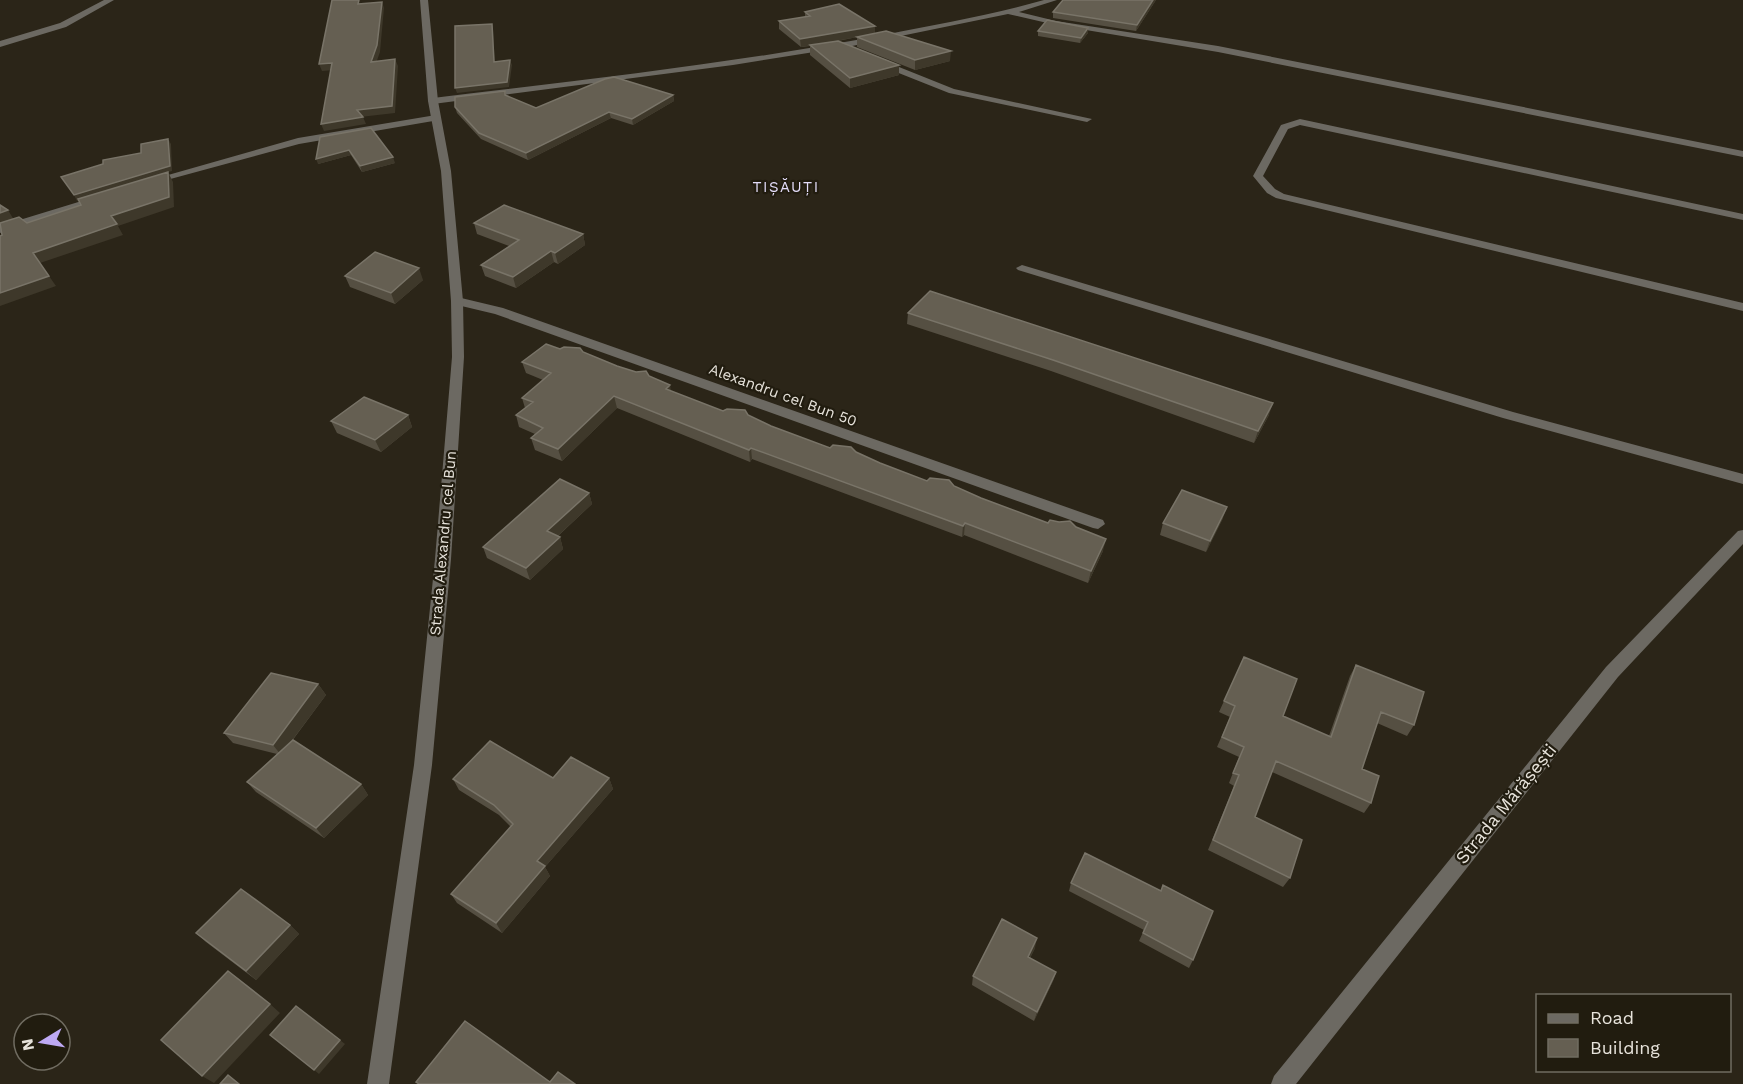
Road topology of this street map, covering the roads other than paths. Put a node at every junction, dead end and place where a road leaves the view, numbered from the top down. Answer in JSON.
{"nodes":[{"id":1,"x":110,"y":0,"type":"edge"},
{"id":2,"x":424,"y":0,"type":"edge"},
{"id":3,"x":1053,"y":0,"type":"edge"},
{"id":4,"x":1010,"y":12,"type":"junction"},
{"id":5,"x":0,"y":44,"type":"edge"},
{"id":6,"x":840,"y":46,"type":"junction"},
{"id":7,"x":861,"y":54,"type":"edge"},
{"id":8,"x":871,"y":58,"type":"edge"},
{"id":9,"x":433,"y":101,"type":"junction"},
{"id":10,"x":436,"y":118,"type":"junction"},
{"id":11,"x":1087,"y":119,"type":"dead end"},
{"id":12,"x":1743,"y":154,"type":"edge"},
{"id":13,"x":143,"y":184,"type":"edge"},
{"id":14,"x":110,"y":195,"type":"edge"},
{"id":15,"x":1743,"y":217,"type":"edge"},
{"id":16,"x":0,"y":230,"type":"edge"},
{"id":17,"x":1022,"y":268,"type":"dead end"},
{"id":18,"x":457,"y":301,"type":"junction"},
{"id":19,"x":1743,"y":307,"type":"edge"},
{"id":20,"x":1743,"y":479,"type":"edge"},
{"id":21,"x":1098,"y":524,"type":"dead end"},
{"id":22,"x":1741,"y":541,"type":"edge"},
{"id":23,"x":378,"y":1084,"type":"edge"},
{"id":24,"x":1282,"y":1084,"type":"edge"}],
"edges":[{"from":1,"to":5,"type":"street"},
{"from":2,"to":9,"type":"street","name":"Strada Alexandru cel Bun"},
{"from":3,"to":4,"type":"street"},
{"from":4,"to":6,"type":"street"},
{"from":4,"to":12,"type":"street"},
{"from":6,"to":7,"type":"street"},
{"from":6,"to":9,"type":"street"},
{"from":8,"to":11,"type":"street"},
{"from":9,"to":10,"type":"street","name":"Strada Alexandru cel Bun"},
{"from":10,"to":13,"type":"street"},
{"from":10,"to":18,"type":"street","name":"Strada Alexandru cel Bun"},
{"from":14,"to":16,"type":"street"},
{"from":15,"to":19,"type":"street"},
{"from":17,"to":20,"type":"street"},
{"from":18,"to":21,"type":"street","name":"Alexandru cel Bun 50"},
{"from":18,"to":23,"type":"street","name":"Strada Alexandru cel Bun"},
{"from":22,"to":24,"type":"street","name":"Strada Mărășești"}]}
